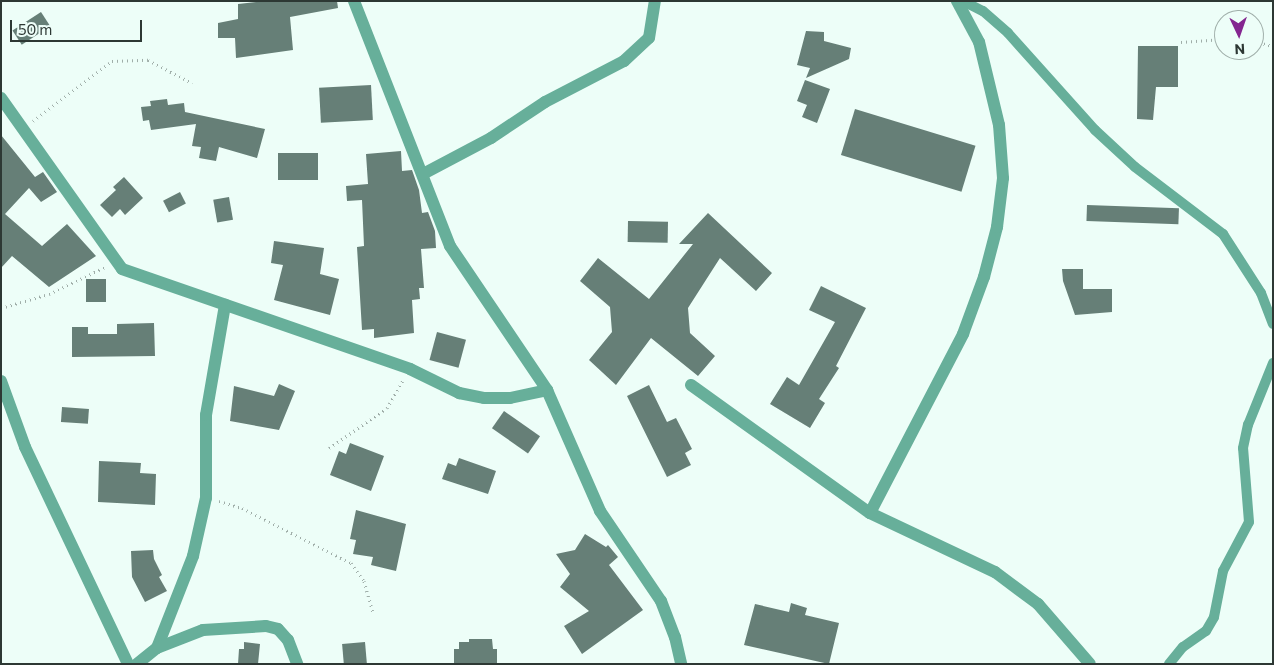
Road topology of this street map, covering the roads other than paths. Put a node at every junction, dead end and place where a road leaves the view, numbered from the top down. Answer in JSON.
{"nodes":[{"id":1,"x":354,"y":1,"type":"edge"},
{"id":2,"x":655,"y":1,"type":"edge"},
{"id":3,"x":957,"y":1,"type":"edge"},
{"id":4,"x":963,"y":1,"type":"edge"},
{"id":5,"x":1,"y":98,"type":"edge"},
{"id":6,"x":423,"y":174,"type":"junction"},
{"id":7,"x":225,"y":305,"type":"junction"},
{"id":8,"x":1273,"y":324,"type":"edge"},
{"id":9,"x":1273,"y":363,"type":"edge"},
{"id":10,"x":1,"y":382,"type":"edge"},
{"id":11,"x":691,"y":385,"type":"dead end"},
{"id":12,"x":547,"y":390,"type":"junction"},
{"id":13,"x":870,"y":513,"type":"junction"},
{"id":14,"x":157,"y":648,"type":"junction"},
{"id":15,"x":128,"y":664,"type":"edge"},
{"id":16,"x":137,"y":664,"type":"edge"},
{"id":17,"x":297,"y":664,"type":"edge"},
{"id":18,"x":681,"y":664,"type":"edge"},
{"id":19,"x":1090,"y":664,"type":"edge"},
{"id":20,"x":1169,"y":664,"type":"edge"}],
"edges":[{"from":1,"to":6,"type":"street"},
{"from":2,"to":6,"type":"street"},
{"from":3,"to":13,"type":"street"},
{"from":4,"to":8,"type":"lane"},
{"from":5,"to":7,"type":"street"},
{"from":6,"to":12,"type":"street"},
{"from":7,"to":12,"type":"street"},
{"from":7,"to":14,"type":"street"},
{"from":9,"to":20,"type":"lane"},
{"from":10,"to":15,"type":"street"},
{"from":11,"to":13,"type":"street"},
{"from":12,"to":18,"type":"street"},
{"from":13,"to":19,"type":"street"},
{"from":14,"to":16,"type":"street"},
{"from":14,"to":17,"type":"street"}]}
